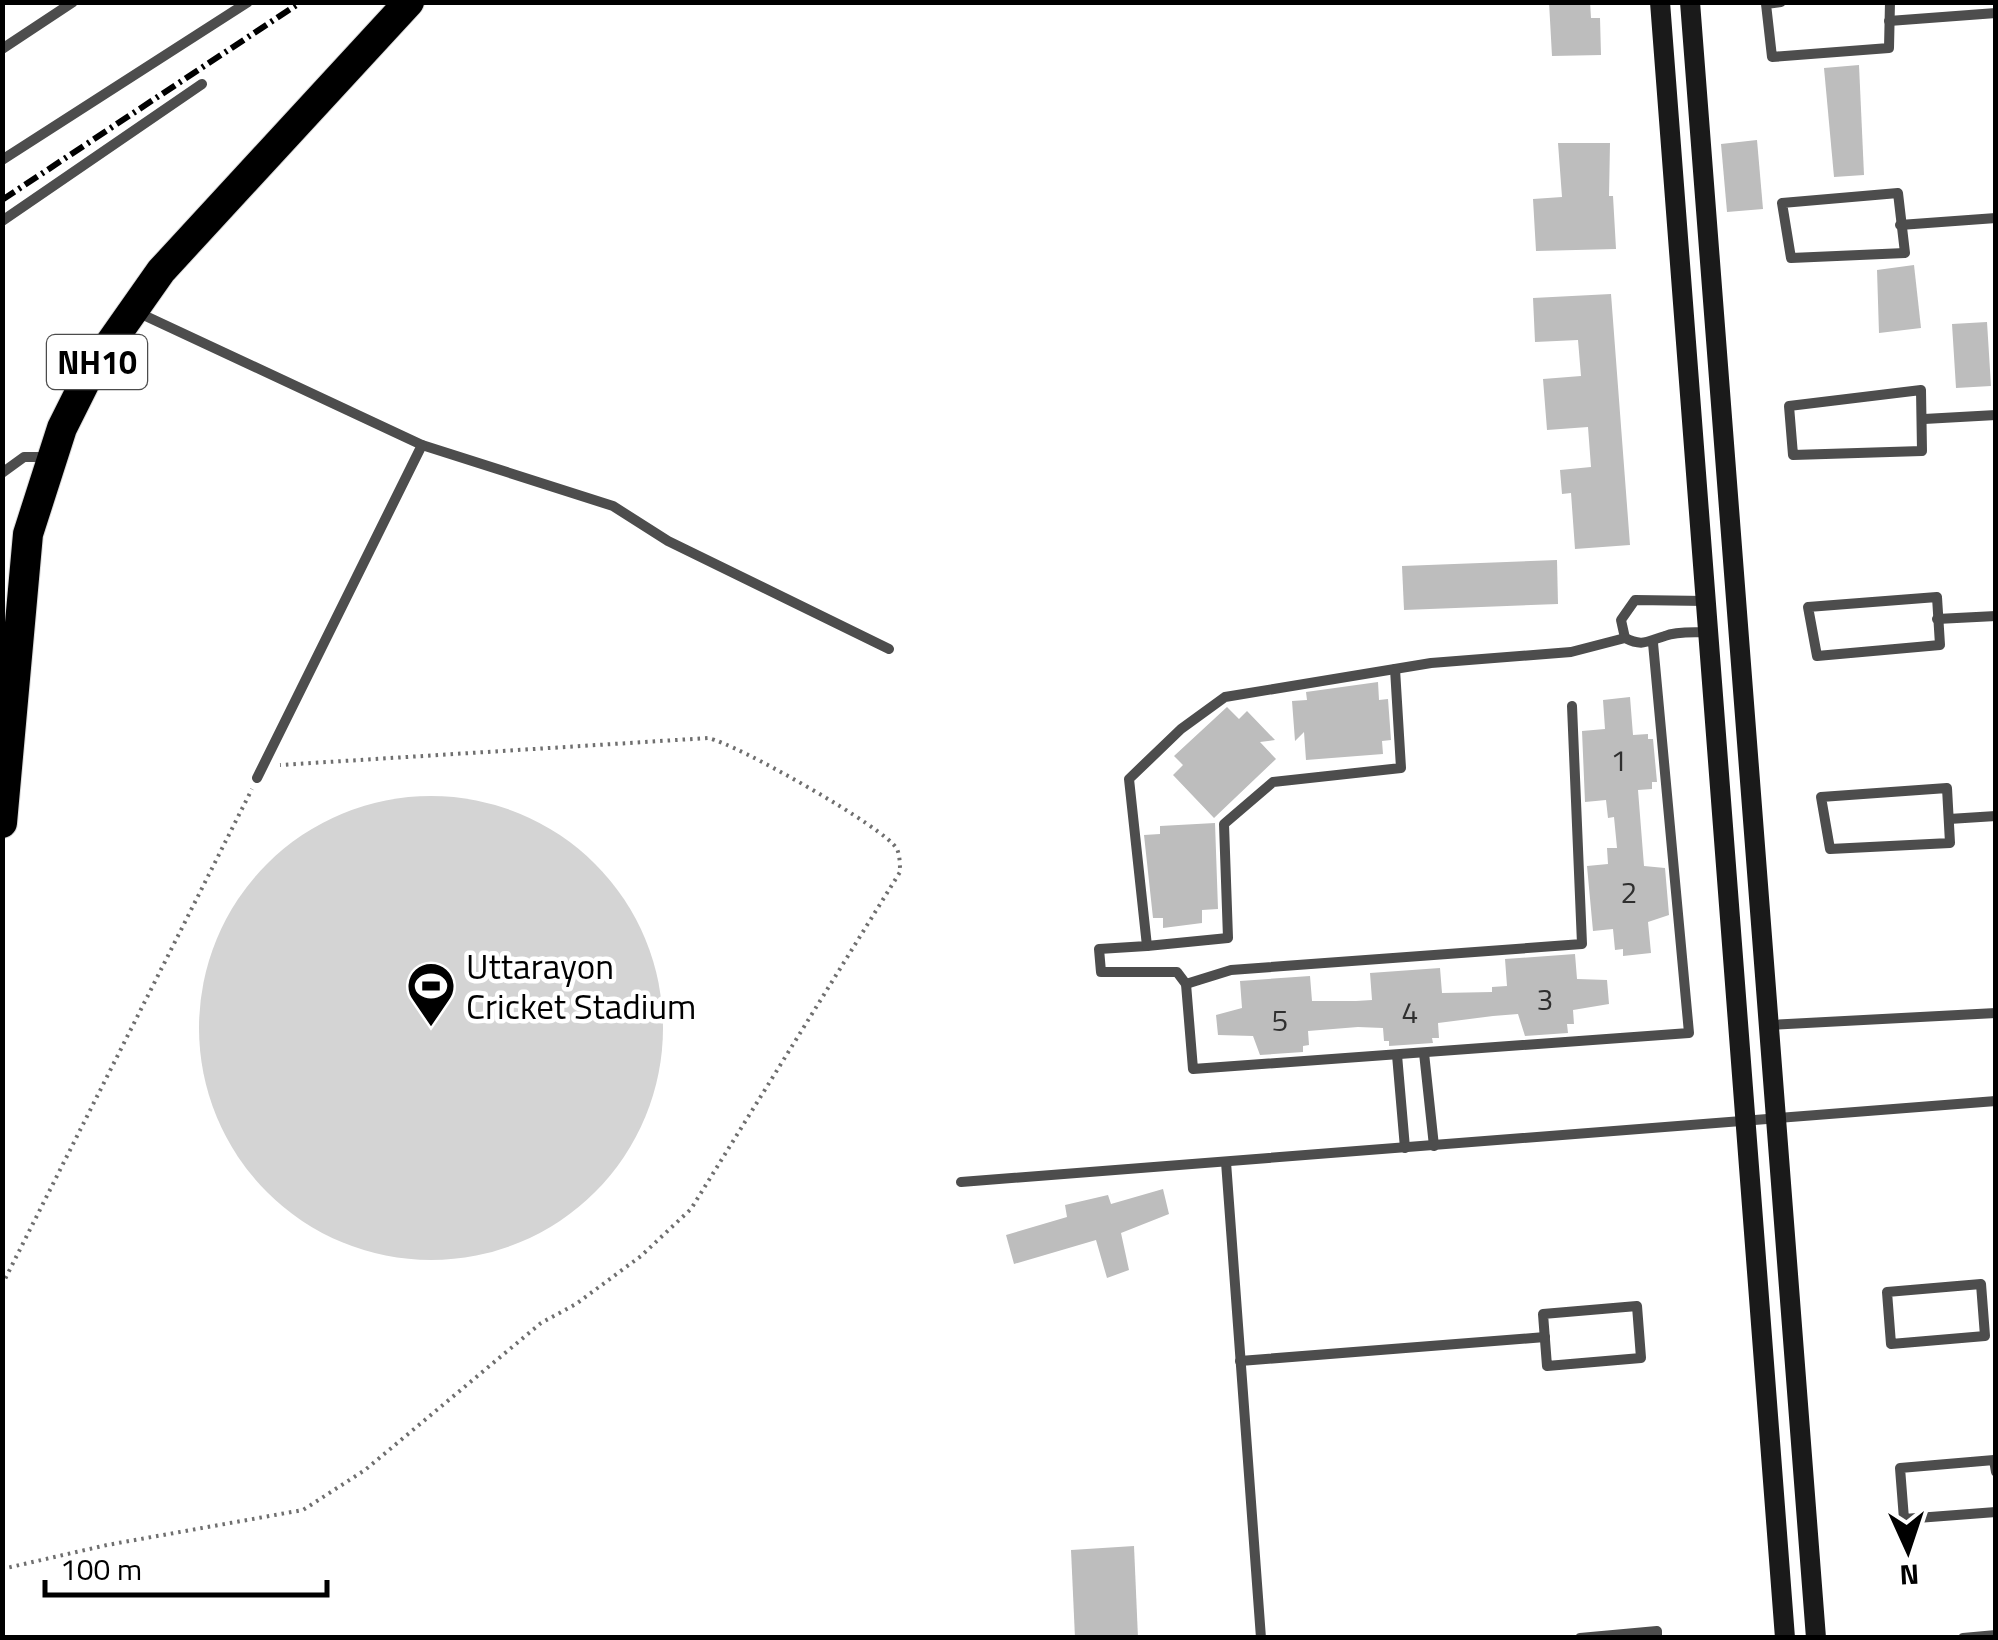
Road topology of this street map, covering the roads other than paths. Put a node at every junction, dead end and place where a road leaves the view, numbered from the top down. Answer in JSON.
{"nodes":[{"id":1,"x":73,"y":2,"type":"edge"},
{"id":2,"x":248,"y":2,"type":"edge"},
{"id":3,"x":409,"y":2,"type":"edge"},
{"id":4,"x":1660,"y":2,"type":"edge"},
{"id":5,"x":1690,"y":2,"type":"edge"},
{"id":6,"x":1780,"y":2,"type":"edge"},
{"id":7,"x":1890,"y":2,"type":"edge"},
{"id":8,"x":1996,"y":13,"type":"edge"},
{"id":9,"x":1889,"y":21,"type":"junction"},
{"id":10,"x":2,"y":49,"type":"edge"},
{"id":11,"x":202,"y":84,"type":"dead end"},
{"id":12,"x":2,"y":160,"type":"edge"},
{"id":13,"x":1996,"y":218,"type":"edge"},
{"id":14,"x":2,"y":221,"type":"edge"},
{"id":15,"x":1900,"y":225,"type":"junction"},
{"id":16,"x":132,"y":309,"type":"junction"},
{"id":17,"x":1996,"y":415,"type":"edge"},
{"id":18,"x":1924,"y":419,"type":"junction"},
{"id":19,"x":422,"y":445,"type":"junction"},
{"id":20,"x":52,"y":457,"type":"junction"},
{"id":21,"x":2,"y":474,"type":"edge"},
{"id":22,"x":1706,"y":601,"type":"junction"},
{"id":23,"x":1996,"y":616,"type":"edge"},
{"id":24,"x":1937,"y":620,"type":"junction"},
{"id":25,"x":1708,"y":632,"type":"junction"},
{"id":26,"x":1625,"y":638,"type":"junction"},
{"id":27,"x":1653,"y":643,"type":"junction"},
{"id":28,"x":890,"y":648,"type":"dead end"},
{"id":29,"x":1395,"y":668,"type":"junction"},
{"id":30,"x":1572,"y":706,"type":"dead end"},
{"id":31,"x":257,"y":778,"type":"road end"},
{"id":32,"x":1996,"y":816,"type":"edge"},
{"id":33,"x":1949,"y":819,"type":"junction"},
{"id":34,"x":2,"y":823,"type":"edge"},
{"id":35,"x":1147,"y":946,"type":"junction"},
{"id":36,"x":1186,"y":984,"type":"junction"},
{"id":37,"x":1996,"y":1013,"type":"edge"},
{"id":38,"x":1768,"y":1024,"type":"junction"},
{"id":39,"x":1424,"y":1053,"type":"junction"},
{"id":40,"x":1397,"y":1055,"type":"junction"},
{"id":41,"x":1996,"y":1101,"type":"edge"},
{"id":42,"x":1776,"y":1118,"type":"junction"},
{"id":43,"x":1745,"y":1121,"type":"junction"},
{"id":44,"x":1434,"y":1146,"type":"junction"},
{"id":45,"x":1405,"y":1148,"type":"junction"},
{"id":46,"x":1226,"y":1162,"type":"junction"},
{"id":47,"x":961,"y":1182,"type":"dead end"},
{"id":48,"x":1989,"y":1310,"type":"edge"},
{"id":49,"x":1544,"y":1337,"type":"junction"},
{"id":50,"x":1240,"y":1361,"type":"junction"},
{"id":51,"x":1996,"y":1472,"type":"edge"},
{"id":52,"x":1996,"y":1512,"type":"edge"},
{"id":53,"x":1996,"y":1635,"type":"edge"},
{"id":54,"x":1262,"y":1638,"type":"edge"},
{"id":55,"x":1580,"y":1638,"type":"edge"},
{"id":56,"x":1658,"y":1638,"type":"edge"},
{"id":57,"x":1785,"y":1638,"type":"edge"},
{"id":58,"x":1816,"y":1638,"type":"edge"},
{"id":59,"x":1963,"y":1638,"type":"edge"}],
"edges":[{"from":1,"to":10,"type":"street"},
{"from":2,"to":12,"type":"street"},
{"from":3,"to":16,"type":"highway","number":"NH10"},
{"from":4,"to":22,"type":"street"},
{"from":5,"to":38,"type":"street"},
{"from":6,"to":9,"type":"street"},
{"from":7,"to":9,"type":"street"},
{"from":8,"to":9,"type":"street"},
{"from":11,"to":14,"type":"street"},
{"from":13,"to":15,"type":"street"},
{"from":15,"to":15,"type":"street"},
{"from":16,"to":19,"type":"street"},
{"from":16,"to":20,"type":"highway","number":"NH10"},
{"from":17,"to":18,"type":"street"},
{"from":18,"to":18,"type":"street"},
{"from":19,"to":28,"type":"street"},
{"from":19,"to":31,"type":"street"},
{"from":20,"to":21,"type":"street"},
{"from":20,"to":34,"type":"highway","number":"NH10"},
{"from":22,"to":25,"type":"street"},
{"from":22,"to":26,"type":"street"},
{"from":23,"to":24,"type":"street"},
{"from":24,"to":24,"type":"street"},
{"from":25,"to":27,"type":"street"},
{"from":25,"to":43,"type":"street"},
{"from":26,"to":27,"type":"street"},
{"from":26,"to":29,"type":"street"},
{"from":27,"to":39,"type":"street"},
{"from":29,"to":35,"type":"street"},
{"from":29,"to":35,"type":"street"},
{"from":30,"to":36,"type":"street"},
{"from":32,"to":33,"type":"street"},
{"from":33,"to":33,"type":"street"},
{"from":35,"to":36,"type":"street"},
{"from":36,"to":40,"type":"street"},
{"from":37,"to":38,"type":"street"},
{"from":38,"to":42,"type":"street"},
{"from":39,"to":40,"type":"street"},
{"from":39,"to":44,"type":"street"},
{"from":40,"to":45,"type":"street"},
{"from":41,"to":42,"type":"street"},
{"from":42,"to":43,"type":"street"},
{"from":42,"to":58,"type":"street"},
{"from":43,"to":44,"type":"street"},
{"from":43,"to":57,"type":"street"},
{"from":44,"to":45,"type":"street"},
{"from":45,"to":46,"type":"street"},
{"from":46,"to":47,"type":"street"},
{"from":46,"to":50,"type":"street"},
{"from":48,"to":48,"type":"street"},
{"from":49,"to":49,"type":"street"},
{"from":49,"to":50,"type":"street"},
{"from":50,"to":54,"type":"street"},
{"from":51,"to":52,"type":"street"},
{"from":53,"to":59,"type":"street"},
{"from":55,"to":56,"type":"street"}]}
